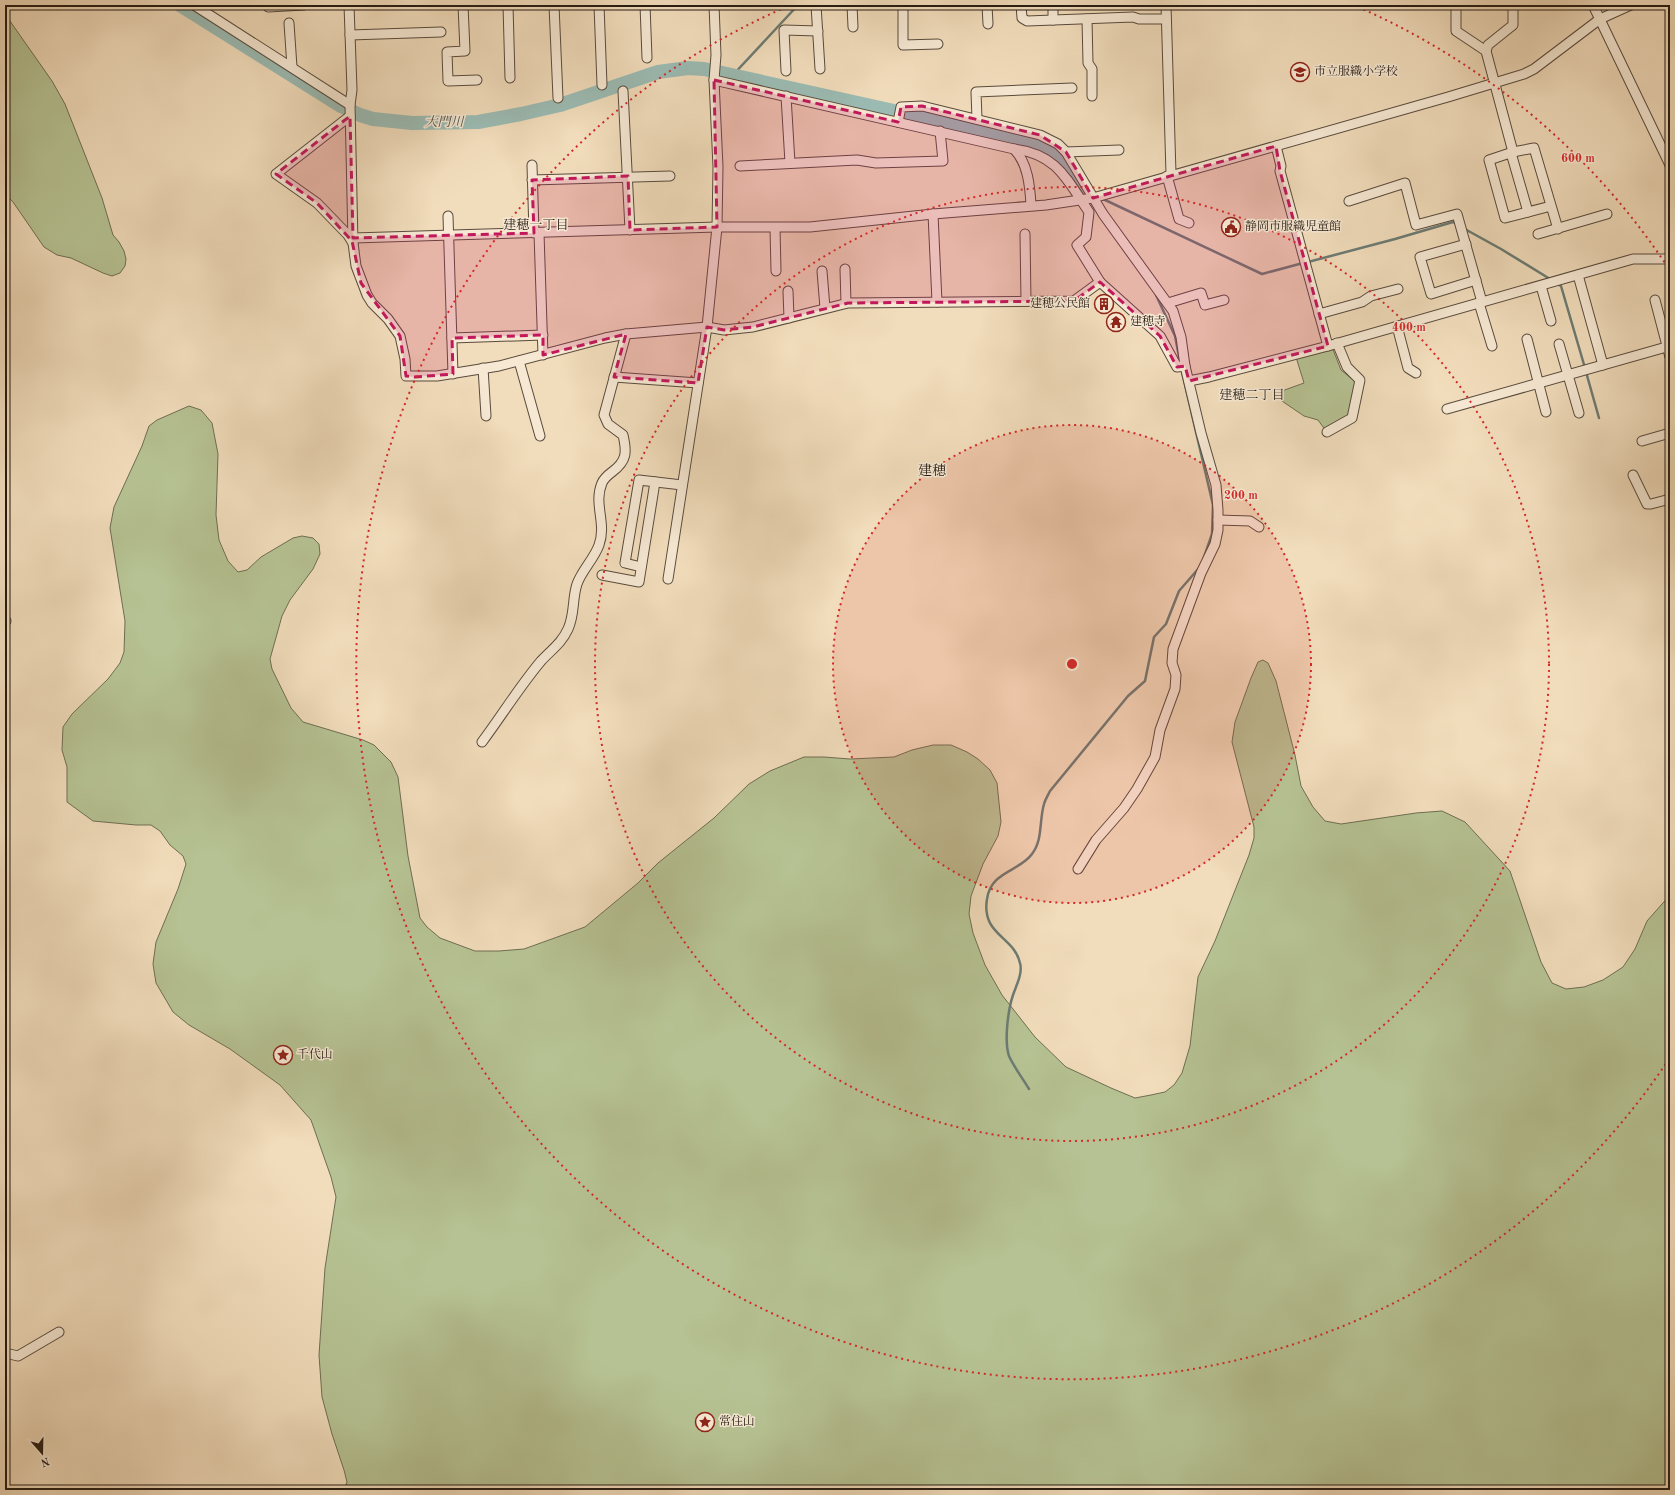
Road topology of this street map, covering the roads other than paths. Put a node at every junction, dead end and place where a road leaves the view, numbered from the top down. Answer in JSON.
{"nodes":[{"id":1,"x":194,"y":5,"type":"edge"},
{"id":2,"x":304,"y":5,"type":"edge"},
{"id":3,"x":349,"y":5,"type":"edge"},
{"id":4,"x":463,"y":5,"type":"edge"},
{"id":5,"x":508,"y":5,"type":"edge"},
{"id":6,"x":554,"y":5,"type":"edge"},
{"id":7,"x":599,"y":5,"type":"edge"},
{"id":8,"x":645,"y":5,"type":"edge"},
{"id":9,"x":714,"y":5,"type":"edge"},
{"id":10,"x":816,"y":5,"type":"edge"},
{"id":11,"x":852,"y":5,"type":"edge"},
{"id":12,"x":903,"y":5,"type":"edge"},
{"id":13,"x":987,"y":5,"type":"edge"},
{"id":14,"x":1021,"y":5,"type":"edge"},
{"id":15,"x":1053,"y":5,"type":"edge"},
{"id":16,"x":1166,"y":5,"type":"edge"},
{"id":17,"x":1456,"y":5,"type":"edge"},
{"id":18,"x":1513,"y":5,"type":"edge"},
{"id":19,"x":1593,"y":5,"type":"edge"},
{"id":20,"x":1632,"y":5,"type":"edge"},
{"id":21,"x":268,"y":7,"type":"dead end"},
{"id":22,"x":1087,"y":19,"type":"junction"},
{"id":23,"x":1166,"y":19,"type":"junction"},
{"id":24,"x":1600,"y":19,"type":"junction"},
{"id":25,"x":1053,"y":20,"type":"junction"},
{"id":26,"x":290,"y":22,"type":"dead end"},
{"id":27,"x":988,"y":24,"type":"dead end"},
{"id":28,"x":853,"y":27,"type":"dead end"},
{"id":29,"x":818,"y":31,"type":"junction"},
{"id":30,"x":441,"y":32,"type":"dead end"},
{"id":31,"x":350,"y":35,"type":"junction"},
{"id":32,"x":938,"y":44,"type":"dead end"},
{"id":33,"x":1486,"y":51,"type":"junction"},
{"id":34,"x":647,"y":58,"type":"dead end"},
{"id":35,"x":292,"y":67,"type":"junction"},
{"id":36,"x":820,"y":69,"type":"dead end"},
{"id":37,"x":786,"y":71,"type":"dead end"},
{"id":38,"x":510,"y":78,"type":"dead end"},
{"id":39,"x":477,"y":80,"type":"dead end"},
{"id":40,"x":714,"y":80,"type":"junction"},
{"id":41,"x":1495,"y":83,"type":"junction"},
{"id":42,"x":602,"y":85,"type":"dead end"},
{"id":43,"x":1072,"y":88,"type":"dead end"},
{"id":44,"x":623,"y":91,"type":"dead end"},
{"id":45,"x":786,"y":96,"type":"junction"},
{"id":46,"x":1092,"y":96,"type":"dead end"},
{"id":47,"x":558,"y":98,"type":"dead end"},
{"id":48,"x":350,"y":105,"type":"junction"},
{"id":49,"x":350,"y":116,"type":"junction"},
{"id":50,"x":977,"y":120,"type":"junction"},
{"id":51,"x":898,"y":122,"type":"junction"},
{"id":52,"x":940,"y":131,"type":"junction"},
{"id":53,"x":1276,"y":146,"type":"junction"},
{"id":54,"x":1014,"y":149,"type":"junction"},
{"id":55,"x":1119,"y":150,"type":"dead end"},
{"id":56,"x":1066,"y":152,"type":"junction"},
{"id":57,"x":1512,"y":152,"type":"junction"},
{"id":58,"x":790,"y":164,"type":"junction"},
{"id":59,"x":532,"y":165,"type":"dead end"},
{"id":60,"x":740,"y":166,"type":"dead end"},
{"id":61,"x":1670,"y":166,"type":"edge"},
{"id":62,"x":1169,"y":175,"type":"junction"},
{"id":63,"x":628,"y":176,"type":"junction"},
{"id":64,"x":670,"y":176,"type":"dead end"},
{"id":65,"x":532,"y":180,"type":"junction"},
{"id":66,"x":1093,"y":198,"type":"junction"},
{"id":67,"x":1081,"y":200,"type":"junction"},
{"id":68,"x":1349,"y":201,"type":"dead end"},
{"id":69,"x":1031,"y":205,"type":"junction"},
{"id":70,"x":1551,"y":206,"type":"junction"},
{"id":71,"x":1528,"y":212,"type":"junction"},
{"id":72,"x":933,"y":214,"type":"junction"},
{"id":73,"x":1607,"y":214,"type":"dead end"},
{"id":74,"x":448,"y":216,"type":"dead end"},
{"id":75,"x":1189,"y":223,"type":"dead end"},
{"id":76,"x":718,"y":227,"type":"junction"},
{"id":77,"x":775,"y":228,"type":"junction"},
{"id":78,"x":1558,"y":228,"type":"junction"},
{"id":79,"x":630,"y":230,"type":"junction"},
{"id":80,"x":536,"y":233,"type":"junction"},
{"id":81,"x":1025,"y":234,"type":"dead end"},
{"id":82,"x":1538,"y":234,"type":"dead end"},
{"id":83,"x":448,"y":235,"type":"junction"},
{"id":84,"x":354,"y":243,"type":"junction"},
{"id":85,"x":1466,"y":244,"type":"junction"},
{"id":86,"x":1670,"y":260,"type":"edge"},
{"id":87,"x":846,"y":269,"type":"dead end"},
{"id":88,"x":776,"y":271,"type":"dead end"},
{"id":89,"x":822,"y":271,"type":"dead end"},
{"id":90,"x":1578,"y":275,"type":"junction"},
{"id":91,"x":1476,"y":280,"type":"junction"},
{"id":92,"x":1100,"y":282,"type":"junction"},
{"id":93,"x":1541,"y":286,"type":"junction"},
{"id":94,"x":1398,"y":289,"type":"dead end"},
{"id":95,"x":788,"y":291,"type":"dead end"},
{"id":96,"x":1224,"y":300,"type":"dead end"},
{"id":97,"x":1655,"y":300,"type":"dead end"},
{"id":98,"x":937,"y":302,"type":"junction"},
{"id":99,"x":1026,"y":302,"type":"junction"},
{"id":100,"x":846,"y":303,"type":"junction"},
{"id":101,"x":1168,"y":303,"type":"junction"},
{"id":102,"x":1480,"y":303,"type":"junction"},
{"id":103,"x":825,"y":308,"type":"junction"},
{"id":104,"x":1319,"y":314,"type":"junction"},
{"id":105,"x":790,"y":318,"type":"junction"},
{"id":106,"x":1551,"y":321,"type":"dead end"},
{"id":107,"x":707,"y":326,"type":"junction"},
{"id":108,"x":1397,"y":326,"type":"junction"},
{"id":109,"x":626,"y":334,"type":"junction"},
{"id":110,"x":542,"y":335,"type":"junction"},
{"id":111,"x":452,"y":338,"type":"junction"},
{"id":112,"x":1527,"y":339,"type":"dead end"},
{"id":113,"x":1332,"y":344,"type":"junction"},
{"id":114,"x":1559,"y":344,"type":"dead end"},
{"id":115,"x":1492,"y":346,"type":"dead end"},
{"id":116,"x":1669,"y":346,"type":"edge"},
{"id":117,"x":543,"y":355,"type":"junction"},
{"id":118,"x":1670,"y":357,"type":"edge"},
{"id":119,"x":519,"y":361,"type":"junction"},
{"id":120,"x":1603,"y":365,"type":"junction"},
{"id":121,"x":1185,"y":366,"type":"junction"},
{"id":122,"x":483,"y":368,"type":"junction"},
{"id":123,"x":1416,"y":373,"type":"dead end"},
{"id":124,"x":453,"y":374,"type":"junction"},
{"id":125,"x":1568,"y":375,"type":"junction"},
{"id":126,"x":614,"y":377,"type":"junction"},
{"id":127,"x":1189,"y":381,"type":"junction"},
{"id":128,"x":698,"y":383,"type":"junction"},
{"id":129,"x":1540,"y":383,"type":"junction"},
{"id":130,"x":1447,"y":409,"type":"dead end"},
{"id":131,"x":1546,"y":412,"type":"dead end"},
{"id":132,"x":1579,"y":413,"type":"dead end"},
{"id":133,"x":486,"y":416,"type":"dead end"},
{"id":134,"x":1327,"y":432,"type":"dead end"},
{"id":135,"x":1670,"y":433,"type":"edge"},
{"id":136,"x":540,"y":436,"type":"dead end"},
{"id":137,"x":1642,"y":441,"type":"dead end"},
{"id":138,"x":1633,"y":475,"type":"dead end"},
{"id":139,"x":655,"y":482,"type":"junction"},
{"id":140,"x":682,"y":486,"type":"junction"},
{"id":141,"x":1670,"y":499,"type":"edge"},
{"id":142,"x":1218,"y":520,"type":"junction"},
{"id":143,"x":1259,"y":527,"type":"dead end"},
{"id":144,"x":641,"y":567,"type":"junction"},
{"id":145,"x":602,"y":575,"type":"dead end"},
{"id":146,"x":668,"y":579,"type":"dead end"},
{"id":147,"x":482,"y":742,"type":"dead end"},
{"id":148,"x":1078,"y":869,"type":"dead end"},
{"id":149,"x":59,"y":1332,"type":"dead end"},
{"id":150,"x":5,"y":1354,"type":"edge"}],
"edges":[{"from":1,"to":35,"type":"street"},
{"from":2,"to":21,"type":"street"},
{"from":3,"to":31,"type":"street"},
{"from":4,"to":39,"type":"street"},
{"from":5,"to":38,"type":"street"},
{"from":6,"to":47,"type":"street"},
{"from":7,"to":42,"type":"street"},
{"from":8,"to":34,"type":"street"},
{"from":9,"to":40,"type":"street"},
{"from":10,"to":29,"type":"street"},
{"from":11,"to":28,"type":"street"},
{"from":12,"to":32,"type":"street"},
{"from":13,"to":27,"type":"street"},
{"from":14,"to":25,"type":"street"},
{"from":15,"to":25,"type":"street"},
{"from":16,"to":23,"type":"street"},
{"from":17,"to":33,"type":"street"},
{"from":18,"to":33,"type":"street"},
{"from":19,"to":24,"type":"street"},
{"from":20,"to":24,"type":"street"},
{"from":22,"to":23,"type":"street"},
{"from":22,"to":25,"type":"street"},
{"from":22,"to":46,"type":"street"},
{"from":23,"to":62,"type":"street"},
{"from":24,"to":41,"type":"street"},
{"from":24,"to":61,"type":"street"},
{"from":26,"to":35,"type":"street"},
{"from":29,"to":36,"type":"street"},
{"from":29,"to":37,"type":"street"},
{"from":30,"to":31,"type":"street"},
{"from":31,"to":48,"type":"street"},
{"from":33,"to":41,"type":"street"},
{"from":35,"to":48,"type":"street"},
{"from":40,"to":45,"type":"street"},
{"from":40,"to":76,"type":"street"},
{"from":41,"to":53,"type":"street"},
{"from":41,"to":57,"type":"street"},
{"from":43,"to":50,"type":"street"},
{"from":44,"to":63,"type":"street"},
{"from":45,"to":51,"type":"street"},
{"from":45,"to":58,"type":"street"},
{"from":48,"to":49,"type":"street"},
{"from":49,"to":84,"type":"street"},
{"from":49,"to":84,"type":"street"},
{"from":50,"to":51,"type":"street"},
{"from":50,"to":56,"type":"street"},
{"from":51,"to":52,"type":"street"},
{"from":52,"to":54,"type":"street"},
{"from":52,"to":58,"type":"street"},
{"from":53,"to":62,"type":"street"},
{"from":53,"to":104,"type":"street"},
{"from":54,"to":67,"type":"street"},
{"from":54,"to":69,"type":"street"},
{"from":55,"to":56,"type":"street"},
{"from":56,"to":66,"type":"street"},
{"from":57,"to":70,"type":"street"},
{"from":57,"to":71,"type":"street"},
{"from":57,"to":71,"type":"street"},
{"from":58,"to":60,"type":"street"},
{"from":59,"to":65,"type":"street"},
{"from":62,"to":66,"type":"street"},
{"from":62,"to":75,"type":"street"},
{"from":63,"to":64,"type":"street"},
{"from":63,"to":65,"type":"street"},
{"from":63,"to":79,"type":"street"},
{"from":65,"to":80,"type":"street"},
{"from":66,"to":67,"type":"street"},
{"from":66,"to":101,"type":"street"},
{"from":67,"to":69,"type":"street"},
{"from":67,"to":92,"type":"street"},
{"from":68,"to":85,"type":"street"},
{"from":69,"to":72,"type":"street"},
{"from":70,"to":71,"type":"street"},
{"from":70,"to":78,"type":"street"},
{"from":72,"to":77,"type":"street"},
{"from":72,"to":98,"type":"street"},
{"from":73,"to":78,"type":"street"},
{"from":74,"to":83,"type":"street"},
{"from":76,"to":77,"type":"street"},
{"from":76,"to":79,"type":"street"},
{"from":76,"to":107,"type":"street"},
{"from":77,"to":88,"type":"street"},
{"from":78,"to":82,"type":"street"},
{"from":79,"to":80,"type":"street"},
{"from":80,"to":83,"type":"street"},
{"from":80,"to":110,"type":"street"},
{"from":81,"to":99,"type":"street"},
{"from":83,"to":84,"type":"street"},
{"from":83,"to":111,"type":"street"},
{"from":84,"to":124,"type":"street"},
{"from":85,"to":91,"type":"street"},
{"from":85,"to":91,"type":"street"},
{"from":86,"to":90,"type":"street"},
{"from":87,"to":100,"type":"street"},
{"from":89,"to":103,"type":"street"},
{"from":90,"to":93,"type":"street"},
{"from":90,"to":120,"type":"street"},
{"from":91,"to":102,"type":"street"},
{"from":92,"to":99,"type":"street"},
{"from":92,"to":121,"type":"street"},
{"from":93,"to":102,"type":"street"},
{"from":93,"to":106,"type":"street"},
{"from":94,"to":104,"type":"street"},
{"from":95,"to":105,"type":"street"},
{"from":96,"to":101,"type":"street"},
{"from":97,"to":116,"type":"street"},
{"from":98,"to":99,"type":"street"},
{"from":98,"to":100,"type":"street"},
{"from":100,"to":103,"type":"street"},
{"from":101,"to":121,"type":"street"},
{"from":102,"to":108,"type":"street"},
{"from":102,"to":115,"type":"street"},
{"from":103,"to":105,"type":"street"},
{"from":104,"to":113,"type":"street"},
{"from":105,"to":107,"type":"street"},
{"from":107,"to":109,"type":"street"},
{"from":107,"to":128,"type":"street"},
{"from":108,"to":113,"type":"street"},
{"from":108,"to":123,"type":"street"},
{"from":109,"to":117,"type":"street"},
{"from":109,"to":126,"type":"street"},
{"from":110,"to":111,"type":"street"},
{"from":110,"to":117,"type":"street"},
{"from":111,"to":124,"type":"street"},
{"from":112,"to":129,"type":"street"},
{"from":113,"to":127,"type":"street"},
{"from":113,"to":134,"type":"street"},
{"from":114,"to":125,"type":"street"},
{"from":116,"to":118,"type":"street"},
{"from":116,"to":120,"type":"street"},
{"from":117,"to":119,"type":"street"},
{"from":119,"to":122,"type":"street"},
{"from":119,"to":136,"type":"street"},
{"from":120,"to":125,"type":"street"},
{"from":121,"to":127,"type":"street"},
{"from":122,"to":124,"type":"street"},
{"from":122,"to":133,"type":"street"},
{"from":125,"to":129,"type":"street"},
{"from":125,"to":132,"type":"street"},
{"from":126,"to":128,"type":"street"},
{"from":126,"to":147,"type":"street"},
{"from":127,"to":142,"type":"street"},
{"from":128,"to":140,"type":"street"},
{"from":129,"to":130,"type":"street"},
{"from":129,"to":131,"type":"street"},
{"from":135,"to":137,"type":"street"},
{"from":138,"to":141,"type":"street"},
{"from":139,"to":140,"type":"street"},
{"from":139,"to":144,"type":"street"},
{"from":139,"to":144,"type":"street"},
{"from":140,"to":146,"type":"street"},
{"from":142,"to":143,"type":"street"},
{"from":142,"to":148,"type":"street"},
{"from":144,"to":145,"type":"street"},
{"from":149,"to":150,"type":"street"}]}
